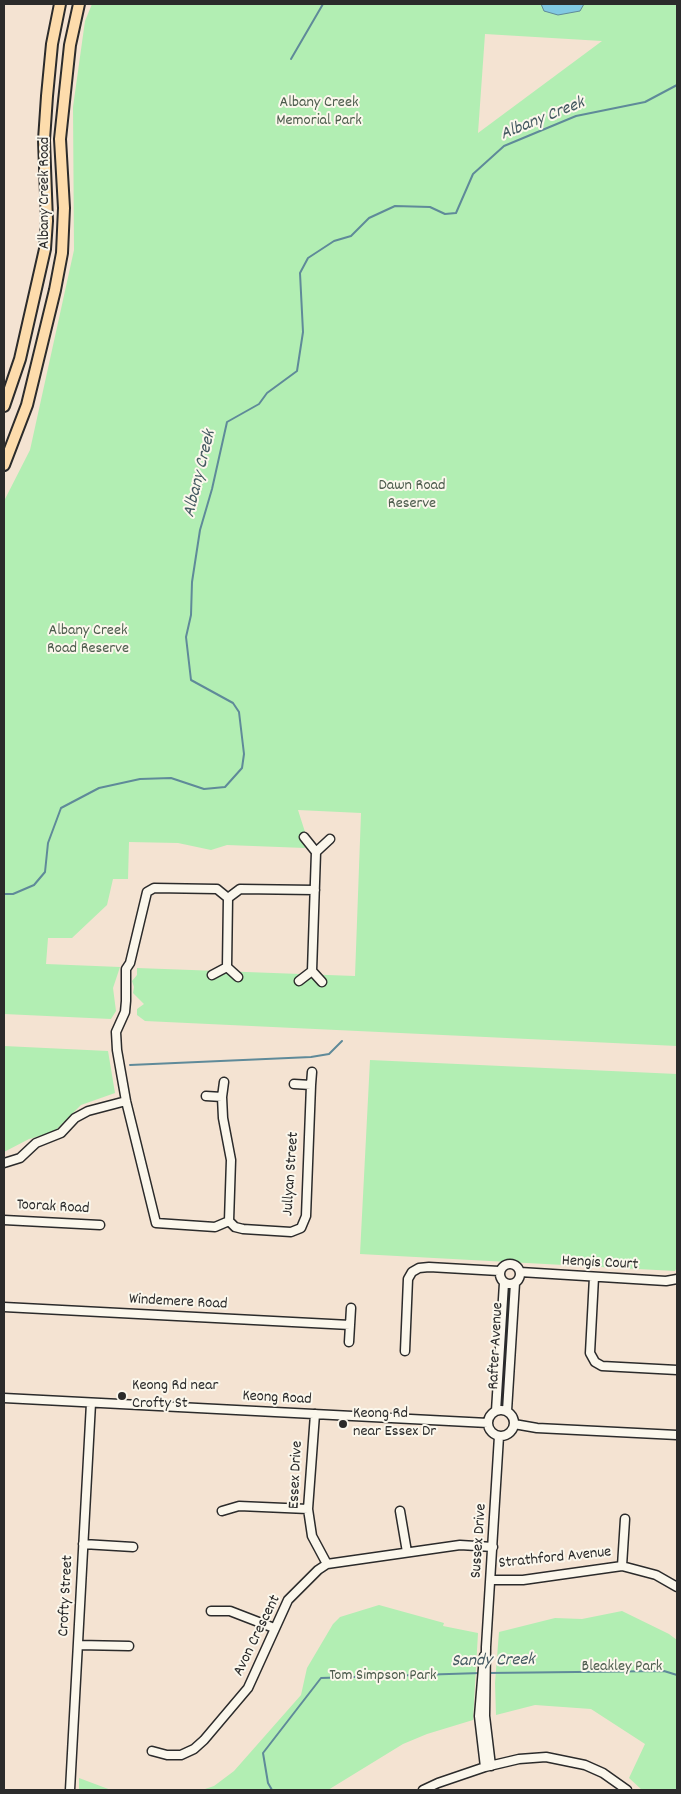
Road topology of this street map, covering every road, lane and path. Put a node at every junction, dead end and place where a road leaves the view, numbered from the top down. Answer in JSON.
{"nodes":[{"id":1,"x":60,"y":4,"type":"edge"},
{"id":2,"x":79,"y":4,"type":"edge"},
{"id":3,"x":4,"y":406,"type":"edge"},
{"id":4,"x":4,"y":464,"type":"edge"},
{"id":5,"x":304,"y":837,"type":"dead end"},
{"id":6,"x":330,"y":839,"type":"dead end"},
{"id":7,"x":316,"y":852,"type":"junction"},
{"id":8,"x":315,"y":890,"type":"junction"},
{"id":9,"x":228,"y":898,"type":"junction"},
{"id":10,"x":227,"y":967,"type":"junction"},
{"id":11,"x":312,"y":971,"type":"junction"},
{"id":12,"x":212,"y":975,"type":"dead end"},
{"id":13,"x":238,"y":977,"type":"dead end"},
{"id":14,"x":299,"y":981,"type":"dead end"},
{"id":15,"x":322,"y":982,"type":"dead end"},
{"id":16,"x":312,"y":1072,"type":"dead end"},
{"id":17,"x":224,"y":1082,"type":"dead end"},
{"id":18,"x":294,"y":1084,"type":"dead end"},
{"id":19,"x":311,"y":1085,"type":"junction"},
{"id":20,"x":206,"y":1096,"type":"dead end"},
{"id":21,"x":222,"y":1097,"type":"junction"},
{"id":22,"x":126,"y":1101,"type":"junction"},
{"id":23,"x":4,"y":1163,"type":"edge"},
{"id":24,"x":4,"y":1220,"type":"edge"},
{"id":25,"x":229,"y":1221,"type":"junction"},
{"id":26,"x":100,"y":1225,"type":"dead end"},
{"id":27,"x":499,"y":1271,"type":"junction"},
{"id":28,"x":520,"y":1272,"type":"junction"},
{"id":29,"x":594,"y":1277,"type":"junction"},
{"id":30,"x":677,"y":1279,"type":"edge"},
{"id":31,"x":504,"y":1283,"type":"junction"},
{"id":32,"x":515,"y":1283,"type":"junction"},
{"id":33,"x":4,"y":1307,"type":"edge"},
{"id":34,"x":351,"y":1308,"type":"dead end"},
{"id":35,"x":350,"y":1325,"type":"junction"},
{"id":36,"x":349,"y":1342,"type":"dead end"},
{"id":37,"x":405,"y":1351,"type":"dead end"},
{"id":38,"x":677,"y":1370,"type":"edge"},
{"id":39,"x":4,"y":1398,"type":"edge"},
{"id":40,"x":91,"y":1403,"type":"junction"},
{"id":41,"x":496,"y":1410,"type":"junction"},
{"id":42,"x":507,"y":1411,"type":"junction"},
{"id":43,"x":315,"y":1414,"type":"junction"},
{"id":44,"x":488,"y":1422,"type":"junction"},
{"id":45,"x":514,"y":1424,"type":"junction"},
{"id":46,"x":677,"y":1435,"type":"edge"},
{"id":47,"x":499,"y":1436,"type":"junction"},
{"id":48,"x":308,"y":1510,"type":"junction"},
{"id":49,"x":222,"y":1511,"type":"dead end"},
{"id":50,"x":400,"y":1511,"type":"dead end"},
{"id":51,"x":625,"y":1519,"type":"dead end"},
{"id":52,"x":84,"y":1544,"type":"junction"},
{"id":53,"x":133,"y":1547,"type":"dead end"},
{"id":54,"x":493,"y":1547,"type":"junction"},
{"id":55,"x":406,"y":1552,"type":"junction"},
{"id":56,"x":327,"y":1564,"type":"junction"},
{"id":57,"x":622,"y":1566,"type":"junction"},
{"id":58,"x":491,"y":1580,"type":"junction"},
{"id":59,"x":677,"y":1587,"type":"edge"},
{"id":60,"x":211,"y":1611,"type":"dead end"},
{"id":61,"x":274,"y":1628,"type":"junction"},
{"id":62,"x":78,"y":1645,"type":"junction"},
{"id":63,"x":129,"y":1646,"type":"dead end"},
{"id":64,"x":152,"y":1751,"type":"dead end"},
{"id":65,"x":488,"y":1767,"type":"junction"},
{"id":66,"x":70,"y":1790,"type":"edge"},
{"id":67,"x":423,"y":1790,"type":"edge"},
{"id":68,"x":627,"y":1790,"type":"edge"}],
"edges":[{"from":1,"to":3,"type":"main road","name":"Albany Creek Road"},
{"from":2,"to":4,"type":"main road","name":"Albany Creek Road"},
{"from":5,"to":7,"type":"street"},
{"from":6,"to":7,"type":"street"},
{"from":7,"to":8,"type":"street"},
{"from":8,"to":9,"type":"street"},
{"from":8,"to":11,"type":"street"},
{"from":9,"to":10,"type":"street"},
{"from":9,"to":22,"type":"street"},
{"from":10,"to":12,"type":"street"},
{"from":10,"to":13,"type":"street"},
{"from":11,"to":14,"type":"street"},
{"from":11,"to":15,"type":"street"},
{"from":16,"to":19,"type":"street","name":"Jullyan Street"},
{"from":17,"to":21,"type":"street"},
{"from":18,"to":19,"type":"street"},
{"from":19,"to":25,"type":"street","name":"Jullyan Street"},
{"from":20,"to":21,"type":"street"},
{"from":21,"to":25,"type":"street"},
{"from":22,"to":23,"type":"street"},
{"from":22,"to":25,"type":"street"},
{"from":24,"to":26,"type":"street","name":"Toorak Road"},
{"from":27,"to":28,"type":"street"},
{"from":27,"to":31,"type":"street","name":"Rafter Avenue"},
{"from":27,"to":37,"type":"street"},
{"from":28,"to":29,"type":"street","name":"Hengis Court"},
{"from":28,"to":32,"type":"street","name":"Rafter Avenue"},
{"from":29,"to":30,"type":"street","name":"Hengis Court"},
{"from":29,"to":38,"type":"street"},
{"from":31,"to":32,"type":"street","name":"Rafter Avenue"},
{"from":31,"to":41,"type":"street","name":"Rafter Avenue"},
{"from":32,"to":42,"type":"street","name":"Rafter Avenue"},
{"from":33,"to":35,"type":"street","name":"Windemere Road"},
{"from":34,"to":35,"type":"street"},
{"from":35,"to":36,"type":"street"},
{"from":39,"to":40,"type":"street","name":"Keong Road"},
{"from":40,"to":43,"type":"street","name":"Keong Road"},
{"from":40,"to":52,"type":"street","name":"Crofty Street"},
{"from":41,"to":42,"type":"street"},
{"from":41,"to":44,"type":"street"},
{"from":42,"to":45,"type":"street"},
{"from":43,"to":44,"type":"street","name":"Keong Road"},
{"from":43,"to":48,"type":"street","name":"Essex Drive"},
{"from":44,"to":47,"type":"street"},
{"from":45,"to":46,"type":"street"},
{"from":45,"to":47,"type":"street"},
{"from":47,"to":54,"type":"street","name":"Sussex Drive"},
{"from":48,"to":49,"type":"street"},
{"from":48,"to":56,"type":"street","name":"Essex Drive"},
{"from":50,"to":55,"type":"street"},
{"from":51,"to":57,"type":"street"},
{"from":52,"to":53,"type":"street"},
{"from":52,"to":62,"type":"street","name":"Crofty Street"},
{"from":54,"to":55,"type":"street"},
{"from":54,"to":58,"type":"street","name":"Sussex Drive"},
{"from":55,"to":56,"type":"street"},
{"from":56,"to":61,"type":"street","name":"Avon Crescent"},
{"from":57,"to":58,"type":"street","name":"Strathford Avenue"},
{"from":57,"to":59,"type":"street","name":"Strathford Avenue"},
{"from":58,"to":65,"type":"street","name":"Sussex Drive"},
{"from":60,"to":61,"type":"street"},
{"from":61,"to":64,"type":"street","name":"Avon Crescent"},
{"from":62,"to":63,"type":"street"},
{"from":62,"to":66,"type":"street","name":"Crofty Street"},
{"from":65,"to":67,"type":"street"},
{"from":65,"to":68,"type":"street"}]}
